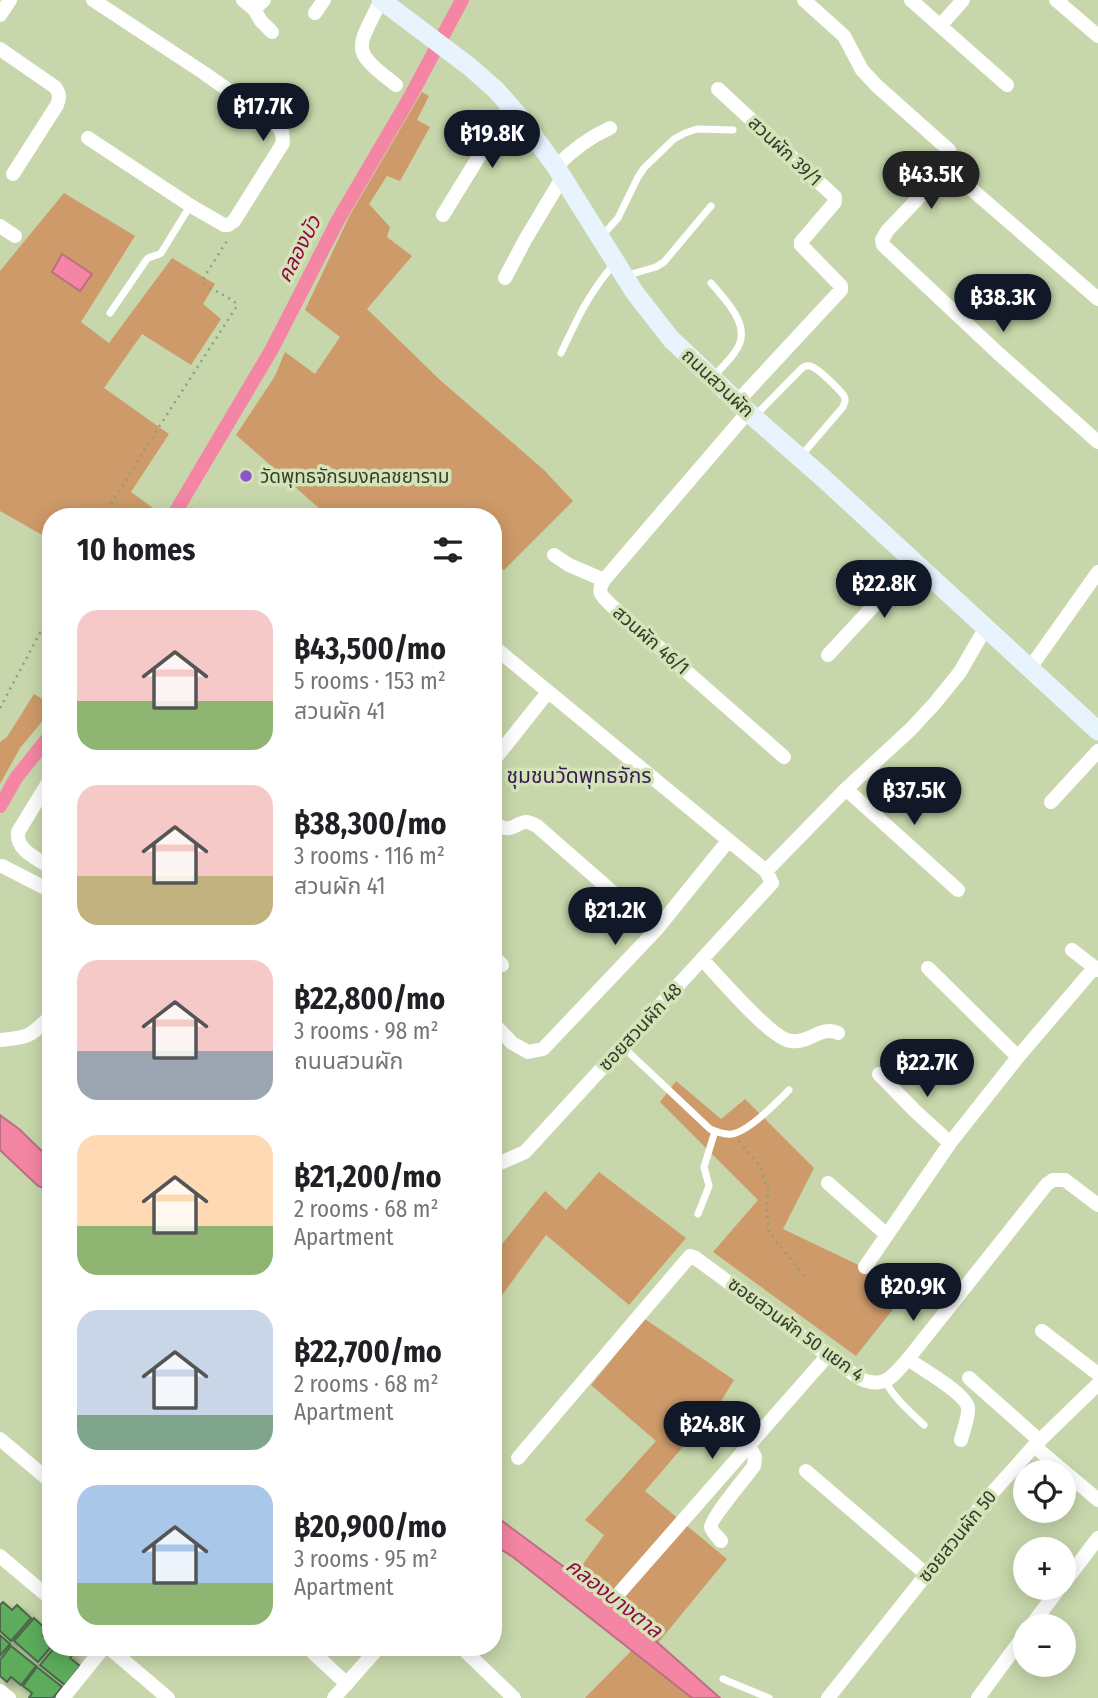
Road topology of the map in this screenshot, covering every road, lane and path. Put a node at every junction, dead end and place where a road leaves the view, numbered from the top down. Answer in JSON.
{"nodes":[{"id":1,"x":10,"y":0,"type":"edge"},
{"id":2,"x":93,"y":0,"type":"edge"},
{"id":3,"x":324,"y":0,"type":"edge"},
{"id":4,"x":381,"y":0,"type":"edge"},
{"id":5,"x":804,"y":0,"type":"edge"},
{"id":6,"x":911,"y":0,"type":"edge"},
{"id":7,"x":963,"y":0,"type":"edge"},
{"id":8,"x":1056,"y":0,"type":"edge"},
{"id":9,"x":254,"y":3,"type":"edge"},
{"id":10,"x":315,"y":13,"type":"dead end"},
{"id":11,"x":0,"y":15,"type":"edge"},
{"id":12,"x":940,"y":26,"type":"junction"},
{"id":13,"x":272,"y":32,"type":"dead end"},
{"id":14,"x":1098,"y":36,"type":"edge"},
{"id":15,"x":0,"y":49,"type":"edge"},
{"id":16,"x":396,"y":85,"type":"dead end"},
{"id":17,"x":1007,"y":85,"type":"dead end"},
{"id":18,"x":718,"y":89,"type":"dead end"},
{"id":19,"x":510,"y":106,"type":"junction"},
{"id":20,"x":610,"y":128,"type":"dead end"},
{"id":21,"x":733,"y":130,"type":"dead end"},
{"id":22,"x":88,"y":138,"type":"dead end"},
{"id":23,"x":947,"y":168,"type":"junction"},
{"id":24,"x":559,"y":173,"type":"junction"},
{"id":25,"x":13,"y":174,"type":"dead end"},
{"id":26,"x":191,"y":206,"type":"junction"},
{"id":27,"x":711,"y":206,"type":"dead end"},
{"id":28,"x":443,"y":215,"type":"dead end"},
{"id":29,"x":228,"y":225,"type":"junction"},
{"id":30,"x":0,"y":226,"type":"edge"},
{"id":31,"x":15,"y":236,"type":"dead end"},
{"id":32,"x":601,"y":238,"type":"junction"},
{"id":33,"x":620,"y":269,"type":"junction"},
{"id":34,"x":505,"y":278,"type":"dead end"},
{"id":35,"x":711,"y":283,"type":"dead end"},
{"id":36,"x":1098,"y":299,"type":"edge"},
{"id":37,"x":110,"y":313,"type":"dead end"},
{"id":38,"x":561,"y":353,"type":"dead end"},
{"id":39,"x":712,"y":378,"type":"junction"},
{"id":40,"x":746,"y":410,"type":"junction"},
{"id":41,"x":1098,"y":442,"type":"edge"},
{"id":42,"x":800,"y":457,"type":"junction"},
{"id":43,"x":109,"y":508,"type":"edge"},
{"id":44,"x":554,"y":555,"type":"dead end"},
{"id":45,"x":915,"y":561,"type":"junction"},
{"id":46,"x":1098,"y":572,"type":"edge"},
{"id":47,"x":604,"y":580,"type":"junction"},
{"id":48,"x":986,"y":627,"type":"junction"},
{"id":49,"x":42,"y":629,"type":"edge"},
{"id":50,"x":502,"y":654,"type":"edge"},
{"id":51,"x":828,"y":655,"type":"dead end"},
{"id":52,"x":1030,"y":668,"type":"junction"},
{"id":53,"x":548,"y":692,"type":"junction"},
{"id":54,"x":0,"y":708,"type":"edge"},
{"id":55,"x":1098,"y":731,"type":"edge"},
{"id":56,"x":502,"y":750,"type":"edge"},
{"id":57,"x":1098,"y":751,"type":"edge"},
{"id":58,"x":784,"y":757,"type":"dead end"},
{"id":59,"x":846,"y":789,"type":"junction"},
{"id":60,"x":42,"y":793,"type":"edge"},
{"id":61,"x":1051,"y":802,"type":"dead end"},
{"id":62,"x":502,"y":827,"type":"edge"},
{"id":63,"x":728,"y":841,"type":"junction"},
{"id":64,"x":42,"y":862,"type":"edge"},
{"id":65,"x":2,"y":866,"type":"dead end"},
{"id":66,"x":766,"y":871,"type":"junction"},
{"id":67,"x":42,"y":886,"type":"edge"},
{"id":68,"x":958,"y":890,"type":"dead end"},
{"id":69,"x":656,"y":930,"type":"junction"},
{"id":70,"x":1072,"y":950,"type":"dead end"},
{"id":71,"x":702,"y":959,"type":"junction"},
{"id":72,"x":928,"y":968,"type":"dead end"},
{"id":73,"x":1096,"y":969,"type":"edge"},
{"id":74,"x":42,"y":1024,"type":"edge"},
{"id":75,"x":502,"y":1033,"type":"edge"},
{"id":76,"x":838,"y":1033,"type":"dead end"},
{"id":77,"x":0,"y":1040,"type":"edge"},
{"id":78,"x":622,"y":1046,"type":"junction"},
{"id":79,"x":1018,"y":1057,"type":"junction"},
{"id":80,"x":880,"y":1074,"type":"dead end"},
{"id":81,"x":789,"y":1090,"type":"dead end"},
{"id":82,"x":715,"y":1131,"type":"junction"},
{"id":83,"x":733,"y":1134,"type":"junction"},
{"id":84,"x":950,"y":1143,"type":"junction"},
{"id":85,"x":502,"y":1163,"type":"edge"},
{"id":86,"x":828,"y":1183,"type":"dead end"},
{"id":87,"x":1098,"y":1205,"type":"edge"},
{"id":88,"x":698,"y":1214,"type":"dead end"},
{"id":89,"x":887,"y":1235,"type":"junction"},
{"id":90,"x":865,"y":1267,"type":"dead end"},
{"id":91,"x":805,"y":1277,"type":"dead end"},
{"id":92,"x":1042,"y":1331,"type":"dead end"},
{"id":93,"x":829,"y":1354,"type":"junction"},
{"id":94,"x":908,"y":1359,"type":"junction"},
{"id":95,"x":1098,"y":1374,"type":"edge"},
{"id":96,"x":969,"y":1378,"type":"dead end"},
{"id":97,"x":885,"y":1381,"type":"junction"},
{"id":98,"x":1098,"y":1384,"type":"edge"},
{"id":99,"x":924,"y":1425,"type":"dead end"},
{"id":100,"x":0,"y":1439,"type":"edge"},
{"id":101,"x":961,"y":1440,"type":"dead end"},
{"id":102,"x":1037,"y":1443,"type":"junction"},
{"id":103,"x":749,"y":1446,"type":"junction"},
{"id":104,"x":518,"y":1458,"type":"dead end"},
{"id":105,"x":806,"y":1471,"type":"dead end"},
{"id":106,"x":42,"y":1474,"type":"edge"},
{"id":107,"x":1098,"y":1500,"type":"edge"},
{"id":108,"x":1098,"y":1538,"type":"edge"},
{"id":109,"x":721,"y":1541,"type":"dead end"},
{"id":110,"x":0,"y":1556,"type":"edge"},
{"id":111,"x":1076,"y":1567,"type":"edge"},
{"id":112,"x":926,"y":1574,"type":"junction"},
{"id":113,"x":42,"y":1591,"type":"edge"},
{"id":114,"x":621,"y":1591,"type":"dead end"},
{"id":115,"x":1013,"y":1651,"type":"edge"},
{"id":116,"x":98,"y":1656,"type":"edge"},
{"id":117,"x":117,"y":1656,"type":"edge"},
{"id":118,"x":316,"y":1656,"type":"edge"},
{"id":119,"x":371,"y":1656,"type":"edge"},
{"id":120,"x":470,"y":1656,"type":"edge"},
{"id":121,"x":723,"y":1679,"type":"dead end"},
{"id":122,"x":346,"y":1684,"type":"junction"},
{"id":123,"x":0,"y":1690,"type":"edge"},
{"id":124,"x":9,"y":1698,"type":"edge"},
{"id":125,"x":63,"y":1698,"type":"edge"},
{"id":126,"x":168,"y":1698,"type":"edge"},
{"id":127,"x":334,"y":1698,"type":"edge"},
{"id":128,"x":514,"y":1698,"type":"edge"},
{"id":129,"x":769,"y":1698,"type":"edge"},
{"id":130,"x":828,"y":1698,"type":"edge"},
{"id":131,"x":978,"y":1698,"type":"edge"}],
"edges":[{"from":1,"to":11,"type":"street"},
{"from":2,"to":29,"type":"street"},
{"from":3,"to":10,"type":"street"},
{"from":4,"to":16,"type":"street"},
{"from":4,"to":19,"type":"street","name":"ถนนสวนผัก"},
{"from":5,"to":23,"type":"street"},
{"from":6,"to":12,"type":"street"},
{"from":7,"to":12,"type":"street"},
{"from":8,"to":14,"type":"street"},
{"from":9,"to":13,"type":"street"},
{"from":12,"to":17,"type":"street"},
{"from":15,"to":25,"type":"street"},
{"from":18,"to":40,"type":"street","name":"สวนผัก 39/1"},
{"from":19,"to":24,"type":"street","name":"ถนนสวนผัก"},
{"from":19,"to":28,"type":"street"},
{"from":20,"to":24,"type":"street"},
{"from":21,"to":32,"type":"lane"},
{"from":22,"to":26,"type":"street"},
{"from":23,"to":36,"type":"street"},
{"from":23,"to":41,"type":"street"},
{"from":24,"to":32,"type":"street","name":"ถนนสวนผัก"},
{"from":24,"to":34,"type":"street"},
{"from":26,"to":29,"type":"street"},
{"from":26,"to":37,"type":"lane"},
{"from":27,"to":33,"type":"lane"},
{"from":29,"to":43,"type":"path"},
{"from":30,"to":31,"type":"street"},
{"from":32,"to":33,"type":"street","name":"ถนนสวนผัก"},
{"from":33,"to":38,"type":"lane"},
{"from":33,"to":39,"type":"street","name":"ถนนสวนผัก"},
{"from":35,"to":39,"type":"lane"},
{"from":39,"to":40,"type":"street","name":"ถนนสวนผัก"},
{"from":40,"to":42,"type":"street","name":"ถนนสวนผัก"},
{"from":40,"to":42,"type":"lane"},
{"from":40,"to":47,"type":"street","name":"สวนผัก 46/1"},
{"from":42,"to":45,"type":"street","name":"ถนนสวนผัก"},
{"from":44,"to":47,"type":"street"},
{"from":45,"to":48,"type":"street","name":"ถนนสวนผัก"},
{"from":45,"to":51,"type":"street"},
{"from":46,"to":52,"type":"street"},
{"from":47,"to":58,"type":"street","name":"สวนผัก 46/1"},
{"from":48,"to":52,"type":"street","name":"ถนนสวนผัก"},
{"from":48,"to":59,"type":"street","name":"ซอยสวนผัก 48"},
{"from":49,"to":54,"type":"path"},
{"from":50,"to":53,"type":"street"},
{"from":52,"to":55,"type":"street","name":"ถนนสวนผัก"},
{"from":53,"to":56,"type":"street"},
{"from":53,"to":63,"type":"street"},
{"from":57,"to":61,"type":"street"},
{"from":59,"to":66,"type":"street","name":"ซอยสวนผัก 48"},
{"from":59,"to":68,"type":"street"},
{"from":60,"to":64,"type":"street"},
{"from":62,"to":69,"type":"street"},
{"from":63,"to":66,"type":"street"},
{"from":63,"to":69,"type":"street"},
{"from":65,"to":67,"type":"street"},
{"from":66,"to":71,"type":"street","name":"ซอยสวนผัก 48"},
{"from":69,"to":75,"type":"street"},
{"from":70,"to":73,"type":"street"},
{"from":71,"to":76,"type":"street"},
{"from":71,"to":78,"type":"street","name":"ซอยสวนผัก 48"},
{"from":72,"to":79,"type":"street"},
{"from":73,"to":79,"type":"street"},
{"from":74,"to":77,"type":"street"},
{"from":78,"to":82,"type":"lane"},
{"from":78,"to":85,"type":"street","name":"ซอยสวนผัก 48"},
{"from":79,"to":84,"type":"street"},
{"from":80,"to":84,"type":"street"},
{"from":81,"to":83,"type":"lane"},
{"from":82,"to":83,"type":"lane"},
{"from":82,"to":88,"type":"lane"},
{"from":83,"to":91,"type":"path"},
{"from":84,"to":89,"type":"street"},
{"from":86,"to":89,"type":"street"},
{"from":87,"to":94,"type":"street","name":"ซอยสวนผัก 50 แยก 4"},
{"from":89,"to":90,"type":"street"},
{"from":92,"to":95,"type":"street"},
{"from":93,"to":97,"type":"street","name":"ซอยสวนผัก 50 แยก 4"},
{"from":93,"to":103,"type":"street"},
{"from":93,"to":104,"type":"street","name":"ซอยสวนผัก 50 แยก 4"},
{"from":94,"to":97,"type":"street","name":"ซอยสวนผัก 50 แยก 4"},
{"from":94,"to":101,"type":"street"},
{"from":96,"to":102,"type":"street"},
{"from":97,"to":99,"type":"lane"},
{"from":98,"to":102,"type":"street","name":"ซอยสวนผัก 50"},
{"from":100,"to":106,"type":"street"},
{"from":102,"to":107,"type":"street"},
{"from":102,"to":112,"type":"street","name":"ซอยสวนผัก 50"},
{"from":103,"to":109,"type":"street"},
{"from":103,"to":114,"type":"street"},
{"from":105,"to":112,"type":"street"},
{"from":108,"to":111,"type":"street"},
{"from":110,"to":113,"type":"street"},
{"from":112,"to":130,"type":"street","name":"ซอยสวนผัก 50"},
{"from":115,"to":131,"type":"street"},
{"from":116,"to":125,"type":"street"},
{"from":117,"to":126,"type":"street"},
{"from":118,"to":122,"type":"street"},
{"from":119,"to":122,"type":"street"},
{"from":120,"to":128,"type":"street"},
{"from":121,"to":129,"type":"lane"},
{"from":122,"to":127,"type":"street"},
{"from":123,"to":124,"type":"street"}]}
